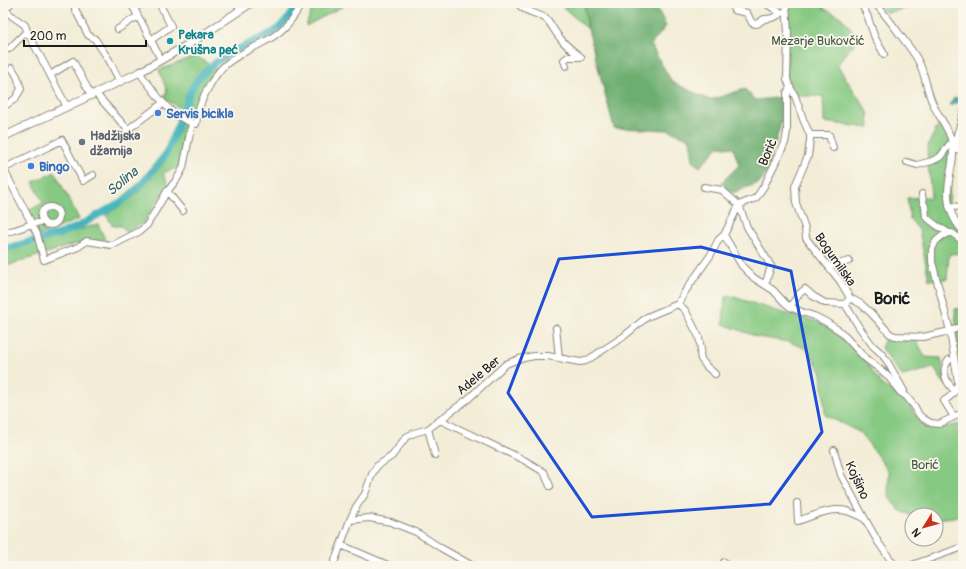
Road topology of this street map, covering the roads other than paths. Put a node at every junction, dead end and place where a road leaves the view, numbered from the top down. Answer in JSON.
{"nodes":[{"id":1,"x":11,"y":3,"type":"edge"},
{"id":2,"x":77,"y":3,"type":"edge"},
{"id":3,"x":144,"y":3,"type":"edge"},
{"id":4,"x":159,"y":3,"type":"edge"},
{"id":5,"x":236,"y":3,"type":"edge"},
{"id":6,"x":251,"y":3,"type":"edge"},
{"id":7,"x":302,"y":3,"type":"edge"},
{"id":8,"x":518,"y":3,"type":"edge"},
{"id":9,"x":765,"y":3,"type":"edge"},
{"id":10,"x":861,"y":3,"type":"edge"},
{"id":11,"x":875,"y":3,"type":"edge"},
{"id":12,"x":132,"y":6,"type":"edge"},
{"id":13,"x":785,"y":9,"type":"edge"},
{"id":14,"x":241,"y":10,"type":"junction"},
{"id":15,"x":734,"y":10,"type":"dead end"},
{"id":16,"x":138,"y":16,"type":"junction"},
{"id":17,"x":118,"y":29,"type":"dead end"},
{"id":18,"x":27,"y":31,"type":"junction"},
{"id":19,"x":152,"y":40,"type":"junction"},
{"id":20,"x":9,"y":49,"type":"dead end"},
{"id":21,"x":884,"y":54,"type":"dead end"},
{"id":22,"x":161,"y":60,"type":"junction"},
{"id":23,"x":566,"y":66,"type":"dead end"},
{"id":24,"x":12,"y":68,"type":"dead end"},
{"id":25,"x":140,"y":72,"type":"junction"},
{"id":26,"x":50,"y":75,"type":"junction"},
{"id":27,"x":120,"y":82,"type":"junction"},
{"id":28,"x":790,"y":86,"type":"junction"},
{"id":29,"x":93,"y":94,"type":"junction"},
{"id":30,"x":163,"y":103,"type":"junction"},
{"id":31,"x":3,"y":107,"type":"edge"},
{"id":32,"x":67,"y":107,"type":"junction"},
{"id":33,"x":963,"y":114,"type":"edge"},
{"id":34,"x":192,"y":123,"type":"junction"},
{"id":35,"x":810,"y":135,"type":"junction"},
{"id":36,"x":3,"y":137,"type":"edge"},
{"id":37,"x":952,"y":141,"type":"junction"},
{"id":38,"x":833,"y":148,"type":"dead end"},
{"id":39,"x":953,"y":155,"type":"junction"},
{"id":40,"x":907,"y":162,"type":"dead end"},
{"id":41,"x":3,"y":168,"type":"edge"},
{"id":42,"x":93,"y":175,"type":"dead end"},
{"id":43,"x":704,"y":187,"type":"dead end"},
{"id":44,"x":167,"y":191,"type":"junction"},
{"id":45,"x":922,"y":194,"type":"dead end"},
{"id":46,"x":739,"y":205,"type":"junction"},
{"id":47,"x":949,"y":206,"type":"junction"},
{"id":48,"x":963,"y":207,"type":"edge"},
{"id":49,"x":183,"y":210,"type":"dead end"},
{"id":50,"x":42,"y":221,"type":"dead end"},
{"id":51,"x":32,"y":224,"type":"junction"},
{"id":52,"x":963,"y":231,"type":"edge"},
{"id":53,"x":3,"y":233,"type":"edge"},
{"id":54,"x":949,"y":233,"type":"junction"},
{"id":55,"x":724,"y":235,"type":"junction"},
{"id":56,"x":963,"y":241,"type":"edge"},
{"id":57,"x":849,"y":261,"type":"dead end"},
{"id":58,"x":829,"y":267,"type":"junction"},
{"id":59,"x":765,"y":285,"type":"junction"},
{"id":60,"x":850,"y":298,"type":"junction"},
{"id":61,"x":678,"y":304,"type":"junction"},
{"id":62,"x":845,"y":304,"type":"junction"},
{"id":63,"x":790,"y":307,"type":"junction"},
{"id":64,"x":963,"y":326,"type":"edge"},
{"id":65,"x":556,"y":328,"type":"dead end"},
{"id":66,"x":950,"y":331,"type":"junction"},
{"id":67,"x":559,"y":358,"type":"junction"},
{"id":68,"x":949,"y":360,"type":"dead end"},
{"id":69,"x":715,"y":374,"type":"dead end"},
{"id":70,"x":956,"y":390,"type":"junction"},
{"id":71,"x":906,"y":396,"type":"junction"},
{"id":72,"x":963,"y":414,"type":"edge"},
{"id":73,"x":954,"y":417,"type":"junction"},
{"id":74,"x":440,"y":420,"type":"junction"},
{"id":75,"x":428,"y":429,"type":"junction"},
{"id":76,"x":834,"y":450,"type":"dead end"},
{"id":77,"x":435,"y":455,"type":"dead end"},
{"id":78,"x":550,"y":486,"type":"dead end"},
{"id":79,"x":797,"y":504,"type":"dead end"},
{"id":80,"x":864,"y":519,"type":"junction"},
{"id":81,"x":350,"y":520,"type":"junction"},
{"id":82,"x":341,"y":545,"type":"junction"},
{"id":83,"x":963,"y":547,"type":"edge"},
{"id":84,"x":926,"y":563,"type":"edge"},
{"id":85,"x":333,"y":566,"type":"edge"},
{"id":86,"x":390,"y":566,"type":"edge"},
{"id":87,"x":472,"y":566,"type":"edge"},
{"id":88,"x":895,"y":566,"type":"edge"},
{"id":89,"x":909,"y":566,"type":"edge"}],
"edges":[{"from":1,"to":18,"type":"street"},
{"from":2,"to":27,"type":"street"},
{"from":3,"to":12,"type":"street"},
{"from":4,"to":19,"type":"street"},
{"from":5,"to":14,"type":"street"},
{"from":6,"to":14,"type":"main road"},
{"from":7,"to":34,"type":"street"},
{"from":8,"to":23,"type":"street"},
{"from":9,"to":13,"type":"street"},
{"from":10,"to":21,"type":"street"},
{"from":11,"to":37,"type":"street"},
{"from":12,"to":16,"type":"street"},
{"from":13,"to":15,"type":"street"},
{"from":13,"to":28,"type":"street","name":"Bogumilska"},
{"from":14,"to":22,"type":"main road"},
{"from":16,"to":17,"type":"street"},
{"from":16,"to":19,"type":"street"},
{"from":18,"to":20,"type":"street"},
{"from":18,"to":26,"type":"street"},
{"from":19,"to":22,"type":"street"},
{"from":22,"to":25,"type":"main road"},
{"from":24,"to":31,"type":"street"},
{"from":25,"to":27,"type":"main road"},
{"from":25,"to":30,"type":"street"},
{"from":26,"to":29,"type":"street"},
{"from":26,"to":32,"type":"street"},
{"from":27,"to":29,"type":"main road"},
{"from":28,"to":35,"type":"street","name":"Bogumilska"},
{"from":28,"to":46,"type":"street","name":"Borić"},
{"from":29,"to":30,"type":"street"},
{"from":29,"to":32,"type":"main road"},
{"from":30,"to":34,"type":"street"},
{"from":32,"to":36,"type":"main road"},
{"from":33,"to":39,"type":"street"},
{"from":34,"to":44,"type":"street"},
{"from":35,"to":38,"type":"street"},
{"from":35,"to":58,"type":"street","name":"Bogumilska"},
{"from":37,"to":39,"type":"street"},
{"from":37,"to":40,"type":"street"},
{"from":39,"to":47,"type":"street"},
{"from":41,"to":42,"type":"street"},
{"from":41,"to":51,"type":"street"},
{"from":43,"to":46,"type":"street"},
{"from":44,"to":49,"type":"street"},
{"from":44,"to":51,"type":"street"},
{"from":45,"to":54,"type":"street"},
{"from":46,"to":55,"type":"street"},
{"from":46,"to":59,"type":"street"},
{"from":47,"to":48,"type":"street"},
{"from":47,"to":52,"type":"street"},
{"from":50,"to":51,"type":"street"},
{"from":51,"to":53,"type":"street"},
{"from":54,"to":56,"type":"street"},
{"from":54,"to":66,"type":"street"},
{"from":55,"to":59,"type":"street"},
{"from":55,"to":61,"type":"street"},
{"from":57,"to":58,"type":"street"},
{"from":58,"to":60,"type":"street","name":"Bogumilska"},
{"from":59,"to":63,"type":"street"},
{"from":60,"to":62,"type":"street"},
{"from":60,"to":66,"type":"street","name":"Bogumilska"},
{"from":61,"to":67,"type":"street","name":"Adele Ber"},
{"from":61,"to":69,"type":"street"},
{"from":62,"to":63,"type":"street"},
{"from":62,"to":71,"type":"street"},
{"from":63,"to":71,"type":"street"},
{"from":64,"to":66,"type":"street","name":"Bogumilska"},
{"from":65,"to":67,"type":"street"},
{"from":66,"to":70,"type":"street"},
{"from":67,"to":74,"type":"street","name":"Adele Ber"},
{"from":68,"to":70,"type":"street"},
{"from":70,"to":73,"type":"street"},
{"from":71,"to":73,"type":"street"},
{"from":72,"to":73,"type":"street"},
{"from":74,"to":75,"type":"street","name":"Adele Ber"},
{"from":74,"to":78,"type":"street"},
{"from":75,"to":77,"type":"street"},
{"from":75,"to":81,"type":"street","name":"Adele Ber"},
{"from":76,"to":80,"type":"street","name":"Kojšino"},
{"from":79,"to":80,"type":"street","name":"Kojšino"},
{"from":80,"to":88,"type":"street","name":"Kojšino"},
{"from":81,"to":82,"type":"street","name":"Adele Ber"},
{"from":81,"to":87,"type":"street"},
{"from":82,"to":85,"type":"street","name":"Adele Ber"},
{"from":82,"to":86,"type":"street"},
{"from":83,"to":84,"type":"street"},
{"from":84,"to":89,"type":"street"}]}
